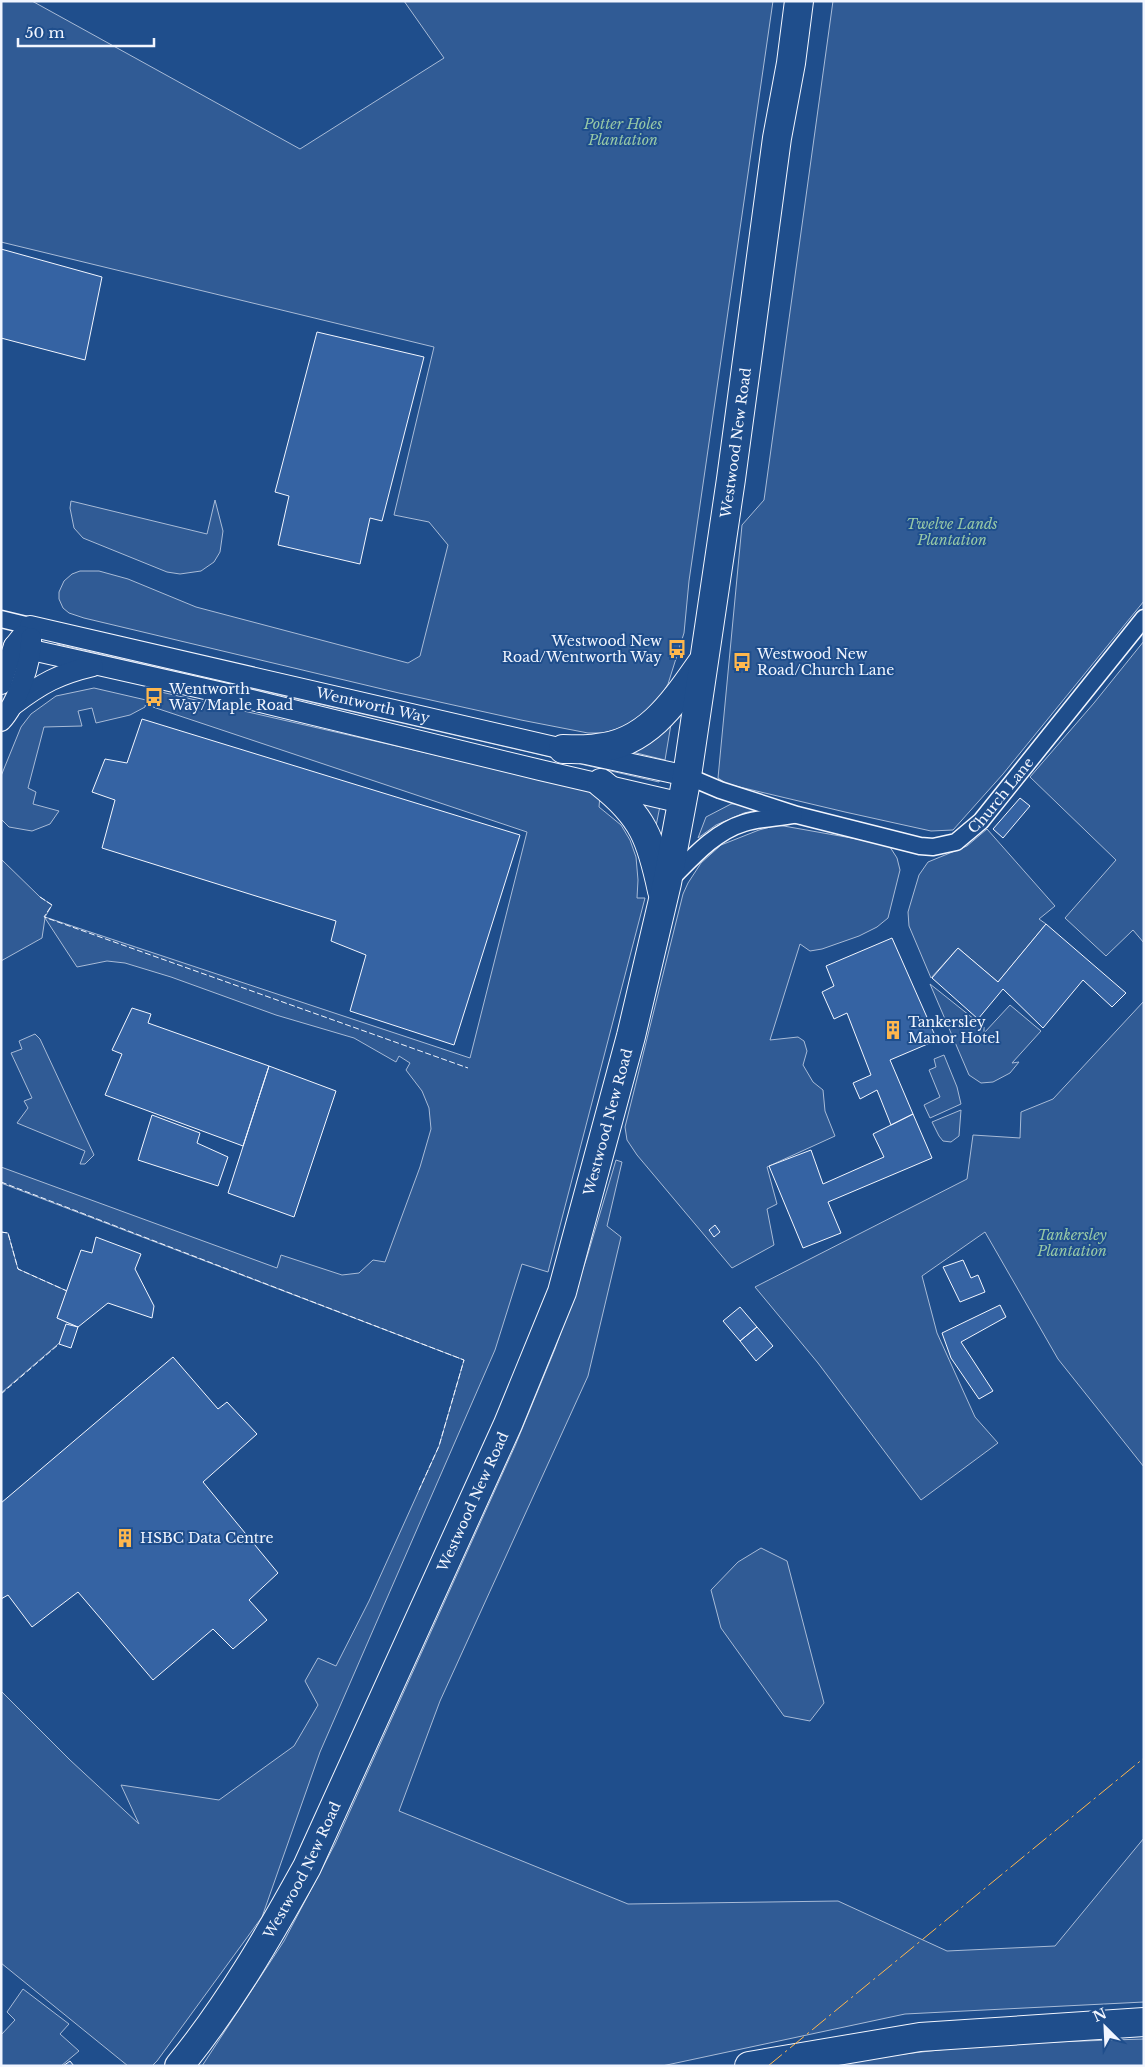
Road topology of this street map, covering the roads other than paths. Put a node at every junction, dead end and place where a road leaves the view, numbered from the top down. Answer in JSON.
{"nodes":[{"id":1,"x":798,"y":1,"type":"edge"},
{"id":2,"x":1144,"y":618,"type":"edge"},
{"id":3,"x":1,"y":620,"type":"edge"},
{"id":4,"x":30,"y":626,"type":"junction"},
{"id":5,"x":16,"y":647,"type":"edge"},
{"id":6,"x":704,"y":661,"type":"junction"},
{"id":7,"x":100,"y":664,"type":"junction"},
{"id":8,"x":1,"y":684,"type":"edge"},
{"id":9,"x":13,"y":704,"type":"junction"},
{"id":10,"x":1,"y":721,"type":"edge"},
{"id":11,"x":562,"y":749,"type":"junction"},
{"id":12,"x":687,"y":776,"type":"junction"},
{"id":13,"x":601,"y":783,"type":"junction"},
{"id":14,"x":682,"y":802,"type":"junction"},
{"id":15,"x":797,"y":815,"type":"junction"},
{"id":16,"x":665,"y":890,"type":"junction"},
{"id":17,"x":1144,"y":2022,"type":"edge"},
{"id":18,"x":179,"y":2066,"type":"edge"},
{"id":19,"x":750,"y":2066,"type":"edge"}],
"edges":[{"from":1,"to":6,"type":"highway","name":"Westwood New Road"},
{"from":2,"to":15,"type":"street","name":"Church Lane"},
{"from":3,"to":4,"type":"street","name":"Wentworth Way"},
{"from":4,"to":5,"type":"street"},
{"from":4,"to":11,"type":"street","name":"Wentworth Way"},
{"from":5,"to":7,"type":"street","name":"Wentworth Way"},
{"from":5,"to":8,"type":"street"},
{"from":5,"to":9,"type":"street"},
{"from":6,"to":11,"type":"highway"},
{"from":6,"to":12,"type":"highway","name":"Westwood New Road"},
{"from":7,"to":9,"type":"street"},
{"from":7,"to":13,"type":"street","name":"Wentworth Way"},
{"from":9,"to":10,"type":"street"},
{"from":11,"to":12,"type":"street","name":"Wentworth Way"},
{"from":12,"to":14,"type":"highway","name":"Westwood New Road"},
{"from":12,"to":15,"type":"street","name":"Church Lane"},
{"from":13,"to":14,"type":"street","name":"Wentworth Way"},
{"from":13,"to":16,"type":"highway"},
{"from":14,"to":16,"type":"highway","name":"Westwood New Road"},
{"from":15,"to":16,"type":"street","name":"Church Lane"},
{"from":16,"to":18,"type":"highway","name":"Westwood New Road"},
{"from":17,"to":19,"type":"highway"}]}
